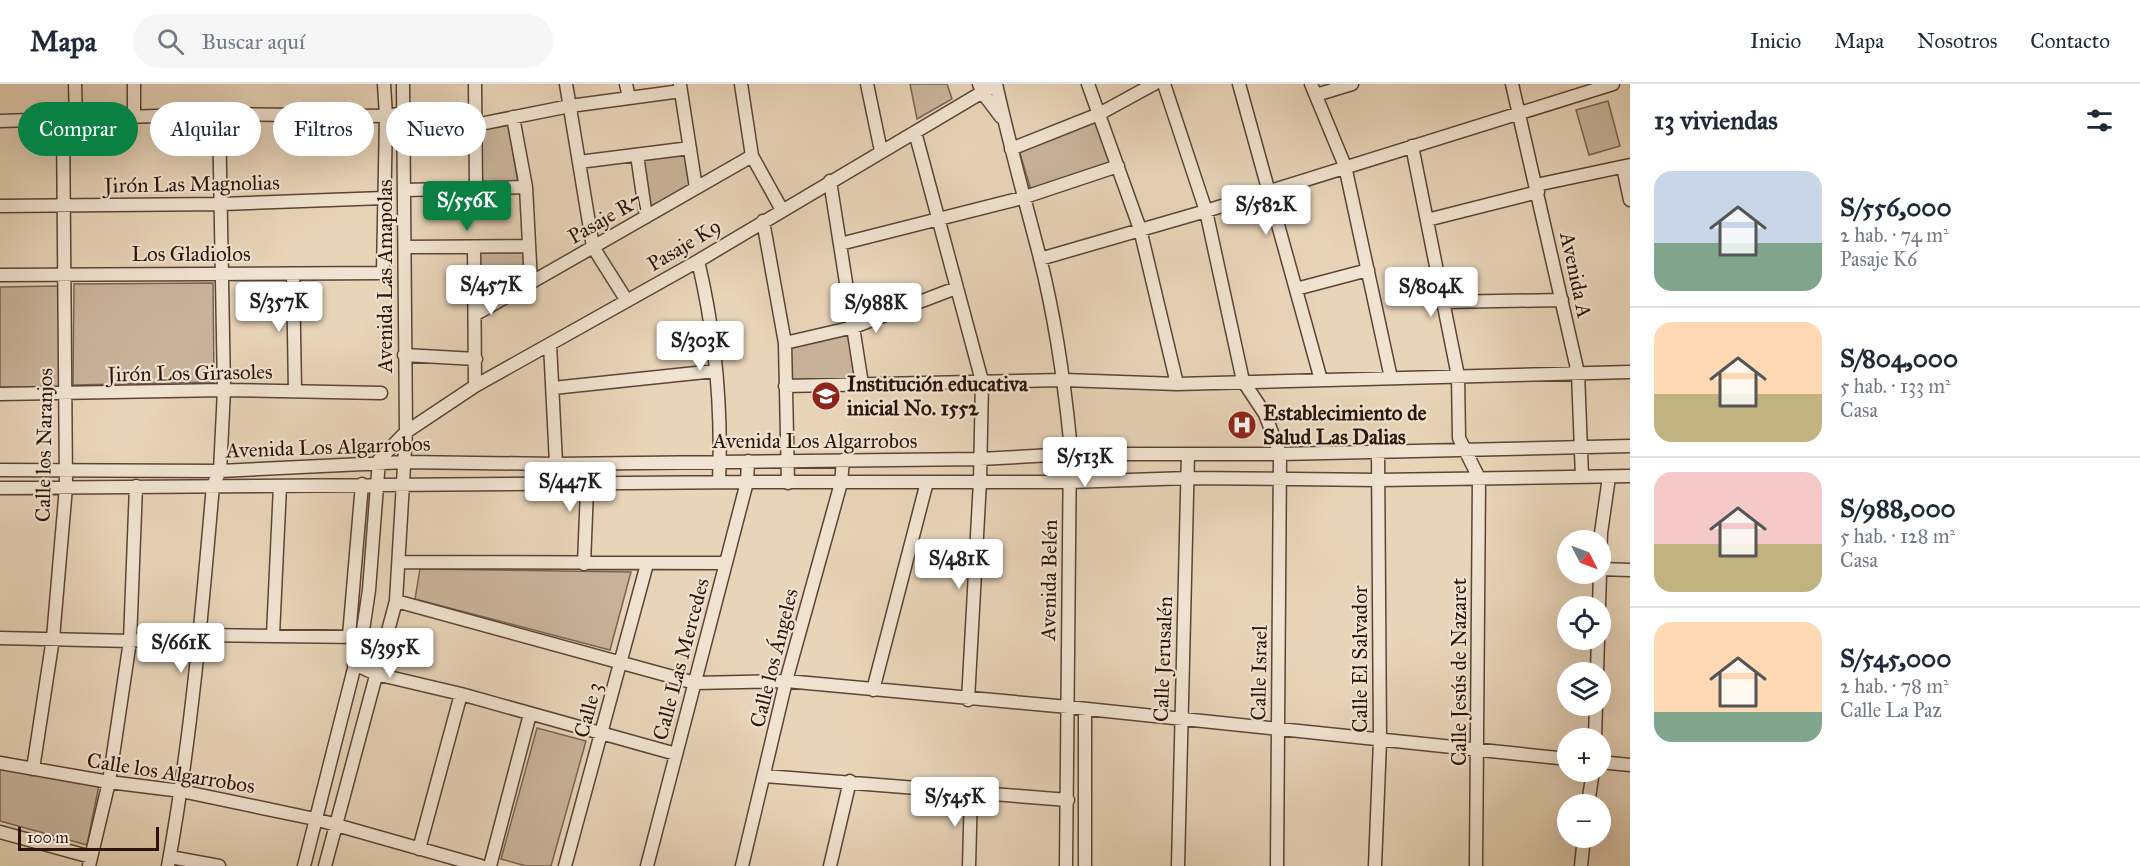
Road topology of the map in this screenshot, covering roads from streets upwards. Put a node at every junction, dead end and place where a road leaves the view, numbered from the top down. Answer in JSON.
{"nodes":[{"id":1,"x":75,"y":84,"type":"edge"},
{"id":2,"x":134,"y":84,"type":"edge"},
{"id":3,"x":384,"y":84,"type":"edge"},
{"id":4,"x":403,"y":84,"type":"edge"},
{"id":5,"x":475,"y":84,"type":"edge"},
{"id":6,"x":566,"y":84,"type":"edge"},
{"id":7,"x":626,"y":84,"type":"edge"},
{"id":8,"x":741,"y":84,"type":"edge"},
{"id":9,"x":867,"y":84,"type":"edge"},
{"id":10,"x":996,"y":84,"type":"edge"},
{"id":11,"x":1088,"y":84,"type":"edge"},
{"id":12,"x":1154,"y":84,"type":"edge"},
{"id":13,"x":1164,"y":84,"type":"edge"},
{"id":14,"x":1239,"y":84,"type":"edge"},
{"id":15,"x":1352,"y":84,"type":"edge"},
{"id":16,"x":1512,"y":84,"type":"edge"},
{"id":17,"x":1605,"y":85,"type":"edge"},
{"id":18,"x":681,"y":87,"type":"edge"},
{"id":19,"x":981,"y":88,"type":"edge"},
{"id":20,"x":1314,"y":90,"type":"edge"},
{"id":21,"x":629,"y":98,"type":"junction"},
{"id":22,"x":72,"y":102,"type":"edge"},
{"id":23,"x":134,"y":102,"type":"edge"},
{"id":24,"x":404,"y":102,"type":"edge"},
{"id":25,"x":475,"y":102,"type":"edge"},
{"id":26,"x":570,"y":106,"type":"junction"},
{"id":27,"x":1520,"y":112,"type":"junction"},
{"id":28,"x":1100,"y":114,"type":"junction"},
{"id":29,"x":261,"y":115,"type":"edge"},
{"id":30,"x":386,"y":116,"type":"junction"},
{"id":31,"x":513,"y":117,"type":"junction"},
{"id":32,"x":18,"y":120,"type":"edge"},
{"id":33,"x":0,"y":121,"type":"edge"},
{"id":34,"x":1004,"y":121,"type":"junction"},
{"id":35,"x":486,"y":123,"type":"edge"},
{"id":36,"x":915,"y":132,"type":"junction"},
{"id":37,"x":1412,"y":146,"type":"junction"},
{"id":38,"x":690,"y":148,"type":"junction"},
{"id":39,"x":1011,"y":149,"type":"junction"},
{"id":40,"x":881,"y":151,"type":"junction"},
{"id":41,"x":637,"y":155,"type":"junction"},
{"id":42,"x":67,"y":156,"type":"edge"},
{"id":43,"x":220,"y":156,"type":"edge"},
{"id":44,"x":405,"y":156,"type":"edge"},
{"id":45,"x":475,"y":156,"type":"edge"},
{"id":46,"x":752,"y":156,"type":"junction"},
{"id":47,"x":579,"y":162,"type":"junction"},
{"id":48,"x":1118,"y":166,"type":"junction"},
{"id":49,"x":1346,"y":166,"type":"junction"},
{"id":50,"x":1626,"y":166,"type":"edge"},
{"id":51,"x":830,"y":182,"type":"junction"},
{"id":52,"x":526,"y":187,"type":"junction"},
{"id":53,"x":476,"y":188,"type":"junction"},
{"id":54,"x":696,"y":188,"type":"junction"},
{"id":55,"x":1537,"y":188,"type":"junction"},
{"id":56,"x":1268,"y":189,"type":"junction"},
{"id":57,"x":405,"y":190,"type":"junction"},
{"id":58,"x":384,"y":198,"type":"junction"},
{"id":59,"x":1022,"y":198,"type":"junction"},
{"id":60,"x":1630,"y":200,"type":"edge"},
{"id":61,"x":64,"y":204,"type":"junction"},
{"id":62,"x":222,"y":204,"type":"junction"},
{"id":63,"x":0,"y":206,"type":"edge"},
{"id":64,"x":782,"y":210,"type":"junction"},
{"id":65,"x":1206,"y":211,"type":"junction"},
{"id":66,"x":646,"y":217,"type":"junction"},
{"id":67,"x":937,"y":220,"type":"junction"},
{"id":68,"x":1427,"y":220,"type":"junction"},
{"id":69,"x":763,"y":221,"type":"junction"},
{"id":70,"x":1140,"y":229,"type":"junction"},
{"id":71,"x":840,"y":244,"type":"junction"},
{"id":72,"x":529,"y":246,"type":"junction"},
{"id":73,"x":405,"y":247,"type":"junction"},
{"id":74,"x":474,"y":247,"type":"junction"},
{"id":75,"x":593,"y":247,"type":"junction"},
{"id":76,"x":1040,"y":259,"type":"junction"},
{"id":77,"x":698,"y":261,"type":"junction"},
{"id":78,"x":1368,"y":270,"type":"junction"},
{"id":79,"x":222,"y":272,"type":"junction"},
{"id":80,"x":64,"y":274,"type":"junction"},
{"id":81,"x":293,"y":274,"type":"junction"},
{"id":82,"x":0,"y":275,"type":"edge"},
{"id":83,"x":531,"y":282,"type":"junction"},
{"id":84,"x":956,"y":288,"type":"junction"},
{"id":85,"x":1296,"y":289,"type":"junction"},
{"id":86,"x":1562,"y":300,"type":"junction"},
{"id":87,"x":627,"y":301,"type":"junction"},
{"id":88,"x":1443,"y":302,"type":"junction"},
{"id":89,"x":476,"y":314,"type":"junction"},
{"id":90,"x":854,"y":327,"type":"junction"},
{"id":91,"x":785,"y":343,"type":"junction"},
{"id":92,"x":550,"y":344,"type":"junction"},
{"id":93,"x":404,"y":356,"type":"junction"},
{"id":94,"x":476,"y":359,"type":"junction"},
{"id":95,"x":715,"y":371,"type":"junction"},
{"id":96,"x":1630,"y":372,"type":"edge"},
{"id":97,"x":1578,"y":373,"type":"junction"},
{"id":98,"x":1458,"y":376,"type":"junction"},
{"id":99,"x":1391,"y":378,"type":"junction"},
{"id":100,"x":1064,"y":380,"type":"junction"},
{"id":101,"x":1321,"y":380,"type":"junction"},
{"id":102,"x":982,"y":381,"type":"junction"},
{"id":103,"x":1243,"y":381,"type":"junction"},
{"id":104,"x":862,"y":384,"type":"junction"},
{"id":105,"x":1177,"y":384,"type":"junction"},
{"id":106,"x":476,"y":386,"type":"junction"},
{"id":107,"x":785,"y":386,"type":"junction"},
{"id":108,"x":553,"y":388,"type":"junction"},
{"id":109,"x":224,"y":390,"type":"junction"},
{"id":110,"x":295,"y":391,"type":"junction"},
{"id":111,"x":381,"y":393,"type":"dead end"},
{"id":112,"x":0,"y":394,"type":"edge"},
{"id":113,"x":65,"y":394,"type":"junction"},
{"id":114,"x":406,"y":432,"type":"junction"},
{"id":115,"x":1630,"y":446,"type":"edge"},
{"id":116,"x":1581,"y":447,"type":"junction"},
{"id":117,"x":1465,"y":451,"type":"junction"},
{"id":118,"x":1378,"y":452,"type":"junction"},
{"id":119,"x":1070,"y":454,"type":"junction"},
{"id":120,"x":1188,"y":454,"type":"junction"},
{"id":121,"x":1280,"y":454,"type":"junction"},
{"id":122,"x":980,"y":459,"type":"junction"},
{"id":123,"x":788,"y":460,"type":"junction"},
{"id":124,"x":843,"y":460,"type":"junction"},
{"id":125,"x":720,"y":461,"type":"junction"},
{"id":126,"x":748,"y":461,"type":"junction"},
{"id":127,"x":405,"y":462,"type":"junction"},
{"id":128,"x":460,"y":463,"type":"junction"},
{"id":129,"x":555,"y":464,"type":"junction"},
{"id":130,"x":588,"y":464,"type":"junction"},
{"id":131,"x":379,"y":465,"type":"junction"},
{"id":132,"x":0,"y":470,"type":"edge"},
{"id":133,"x":66,"y":471,"type":"junction"},
{"id":134,"x":220,"y":471,"type":"junction"},
{"id":135,"x":1630,"y":476,"type":"edge"},
{"id":136,"x":1582,"y":477,"type":"junction"},
{"id":137,"x":1609,"y":477,"type":"junction"},
{"id":138,"x":1189,"y":478,"type":"junction"},
{"id":139,"x":1479,"y":478,"type":"junction"},
{"id":140,"x":1281,"y":480,"type":"junction"},
{"id":141,"x":1378,"y":480,"type":"junction"},
{"id":142,"x":719,"y":482,"type":"junction"},
{"id":143,"x":747,"y":482,"type":"junction"},
{"id":144,"x":927,"y":482,"type":"junction"},
{"id":145,"x":980,"y":482,"type":"junction"},
{"id":146,"x":1070,"y":482,"type":"junction"},
{"id":147,"x":557,"y":483,"type":"junction"},
{"id":148,"x":586,"y":483,"type":"junction"},
{"id":149,"x":788,"y":483,"type":"junction"},
{"id":150,"x":841,"y":483,"type":"junction"},
{"id":151,"x":362,"y":484,"type":"junction"},
{"id":152,"x":405,"y":484,"type":"junction"},
{"id":153,"x":446,"y":484,"type":"junction"},
{"id":154,"x":213,"y":485,"type":"junction"},
{"id":155,"x":376,"y":485,"type":"junction"},
{"id":156,"x":136,"y":486,"type":"junction"},
{"id":157,"x":280,"y":486,"type":"junction"},
{"id":158,"x":66,"y":487,"type":"junction"},
{"id":159,"x":0,"y":488,"type":"edge"},
{"id":160,"x":1601,"y":530,"type":"edge"},
{"id":161,"x":400,"y":562,"type":"junction"},
{"id":162,"x":726,"y":563,"type":"junction"},
{"id":163,"x":584,"y":564,"type":"junction"},
{"id":164,"x":647,"y":564,"type":"junction"},
{"id":165,"x":1630,"y":570,"type":"edge"},
{"id":166,"x":1611,"y":571,"type":"edge"},
{"id":167,"x":396,"y":602,"type":"junction"},
{"id":168,"x":201,"y":635,"type":"junction"},
{"id":169,"x":273,"y":635,"type":"junction"},
{"id":170,"x":355,"y":637,"type":"junction"},
{"id":171,"x":0,"y":638,"type":"edge"},
{"id":172,"x":53,"y":638,"type":"junction"},
{"id":173,"x":129,"y":641,"type":"junction"},
{"id":174,"x":620,"y":663,"type":"junction"},
{"id":175,"x":354,"y":664,"type":"junction"},
{"id":176,"x":376,"y":674,"type":"junction"},
{"id":177,"x":786,"y":681,"type":"junction"},
{"id":178,"x":695,"y":684,"type":"junction"},
{"id":179,"x":873,"y":690,"type":"junction"},
{"id":180,"x":461,"y":694,"type":"junction"},
{"id":181,"x":968,"y":700,"type":"junction"},
{"id":182,"x":1068,"y":707,"type":"junction"},
{"id":183,"x":1085,"y":709,"type":"junction"},
{"id":184,"x":530,"y":714,"type":"junction"},
{"id":185,"x":1181,"y":720,"type":"junction"},
{"id":186,"x":1278,"y":729,"type":"junction"},
{"id":187,"x":601,"y":733,"type":"junction"},
{"id":188,"x":1380,"y":741,"type":"junction"},
{"id":189,"x":1478,"y":751,"type":"junction"},
{"id":190,"x":676,"y":754,"type":"junction"},
{"id":191,"x":1557,"y":758,"type":"edge"},
{"id":192,"x":0,"y":763,"type":"edge"},
{"id":193,"x":1611,"y":763,"type":"edge"},
{"id":194,"x":1630,"y":765,"type":"edge"},
{"id":195,"x":33,"y":770,"type":"junction"},
{"id":196,"x":765,"y":776,"type":"junction"},
{"id":197,"x":850,"y":781,"type":"junction"},
{"id":198,"x":109,"y":782,"type":"junction"},
{"id":199,"x":181,"y":791,"type":"junction"},
{"id":200,"x":971,"y":791,"type":"junction"},
{"id":201,"x":1068,"y":800,"type":"junction"},
{"id":202,"x":315,"y":819,"type":"junction"},
{"id":203,"x":335,"y":824,"type":"junction"},
{"id":204,"x":0,"y":832,"type":"edge"},
{"id":205,"x":1583,"y":848,"type":"edge"},
{"id":206,"x":419,"y":849,"type":"junction"},
{"id":207,"x":90,"y":861,"type":"edge"},
{"id":208,"x":169,"y":861,"type":"edge"},
{"id":209,"x":219,"y":866,"type":"edge"},
{"id":210,"x":304,"y":866,"type":"edge"},
{"id":211,"x":325,"y":866,"type":"edge"},
{"id":212,"x":481,"y":866,"type":"edge"},
{"id":213,"x":490,"y":866,"type":"edge"},
{"id":214,"x":565,"y":866,"type":"edge"},
{"id":215,"x":647,"y":866,"type":"edge"},
{"id":216,"x":742,"y":866,"type":"edge"},
{"id":217,"x":830,"y":866,"type":"edge"},
{"id":218,"x":969,"y":866,"type":"edge"},
{"id":219,"x":1066,"y":866,"type":"edge"},
{"id":220,"x":1085,"y":866,"type":"edge"},
{"id":221,"x":1178,"y":866,"type":"edge"},
{"id":222,"x":1277,"y":866,"type":"edge"},
{"id":223,"x":1376,"y":866,"type":"edge"},
{"id":224,"x":1476,"y":866,"type":"edge"},
{"id":225,"x":1581,"y":866,"type":"edge"}],
"edges":[{"from":1,"to":22,"type":"street","name":"Calle los Naranjos"},
{"from":2,"to":23,"type":"street"},
{"from":3,"to":30,"type":"street"},
{"from":4,"to":24,"type":"street","name":"Avenida Las Amapolas"},
{"from":5,"to":25,"type":"street"},
{"from":6,"to":26,"type":"street"},
{"from":7,"to":21,"type":"street"},
{"from":8,"to":46,"type":"street"},
{"from":9,"to":40,"type":"street"},
{"from":10,"to":19,"type":"street","name":"Pasaje K9"},
{"from":10,"to":34,"type":"street","name":"Avenida Belén"},
{"from":11,"to":28,"type":"street"},
{"from":12,"to":28,"type":"street"},
{"from":13,"to":65,"type":"street"},
{"from":14,"to":56,"type":"street"},
{"from":15,"to":20,"type":"street"},
{"from":16,"to":27,"type":"street","name":"Avenida A"},
{"from":17,"to":27,"type":"street"},
{"from":18,"to":21,"type":"street"},
{"from":18,"to":38,"type":"street"},
{"from":19,"to":34,"type":"street","name":"Avenida Belén"},
{"from":19,"to":36,"type":"street","name":"Pasaje K9"},
{"from":20,"to":49,"type":"street"},
{"from":21,"to":26,"type":"street"},
{"from":26,"to":31,"type":"street"},
{"from":26,"to":47,"type":"street"},
{"from":27,"to":37,"type":"street"},
{"from":27,"to":55,"type":"street","name":"Avenida A"},
{"from":28,"to":39,"type":"street"},
{"from":28,"to":48,"type":"street"},
{"from":29,"to":30,"type":"street"},
{"from":30,"to":58,"type":"street"},
{"from":31,"to":35,"type":"street"},
{"from":31,"to":52,"type":"street"},
{"from":32,"to":33,"type":"street"},
{"from":34,"to":39,"type":"street","name":"Avenida Belén"},
{"from":36,"to":40,"type":"street","name":"Pasaje K9"},
{"from":36,"to":67,"type":"street"},
{"from":37,"to":49,"type":"street"},
{"from":37,"to":68,"type":"street"},
{"from":38,"to":41,"type":"street"},
{"from":38,"to":54,"type":"street"},
{"from":39,"to":59,"type":"street","name":"Avenida Belén"},
{"from":40,"to":51,"type":"street","name":"Pasaje K9"},
{"from":41,"to":47,"type":"street"},
{"from":41,"to":66,"type":"street"},
{"from":42,"to":61,"type":"street","name":"Calle los Naranjos"},
{"from":43,"to":62,"type":"street"},
{"from":44,"to":57,"type":"street","name":"Avenida Las Amapolas"},
{"from":45,"to":53,"type":"street"},
{"from":46,"to":54,"type":"street","name":"Pasaje R7"},
{"from":46,"to":64,"type":"street"},
{"from":47,"to":75,"type":"street"},
{"from":48,"to":59,"type":"street"},
{"from":48,"to":70,"type":"street"},
{"from":49,"to":56,"type":"street"},
{"from":49,"to":78,"type":"street"},
{"from":50,"to":55,"type":"street"},
{"from":50,"to":60,"type":"street"},
{"from":51,"to":64,"type":"street","name":"Pasaje K9"},
{"from":51,"to":71,"type":"street"},
{"from":52,"to":53,"type":"street"},
{"from":52,"to":72,"type":"street"},
{"from":53,"to":57,"type":"street"},
{"from":54,"to":66,"type":"street","name":"Pasaje R7"},
{"from":55,"to":68,"type":"street"},
{"from":55,"to":86,"type":"street","name":"Avenida A"},
{"from":56,"to":65,"type":"street"},
{"from":56,"to":85,"type":"street"},
{"from":57,"to":73,"type":"street","name":"Avenida Las Amapolas"},
{"from":58,"to":62,"type":"street","name":"Jirón Las Magnolias"},
{"from":58,"to":81,"type":"street","name":"Los Gladiolos"},
{"from":59,"to":67,"type":"street"},
{"from":59,"to":76,"type":"street","name":"Avenida Belén"},
{"from":61,"to":62,"type":"street","name":"Jirón Las Magnolias"},
{"from":61,"to":63,"type":"street","name":"Jirón Las Magnolias"},
{"from":61,"to":80,"type":"street","name":"Calle los Naranjos"},
{"from":62,"to":79,"type":"street"},
{"from":64,"to":69,"type":"street","name":"Pasaje K9"},
{"from":65,"to":70,"type":"street"},
{"from":65,"to":103,"type":"street"},
{"from":66,"to":75,"type":"street","name":"Pasaje R7"},
{"from":67,"to":71,"type":"street"},
{"from":67,"to":84,"type":"street"},
{"from":68,"to":88,"type":"street"},
{"from":69,"to":77,"type":"street","name":"Pasaje K9"},
{"from":69,"to":91,"type":"street"},
{"from":70,"to":76,"type":"street"},
{"from":70,"to":105,"type":"street"},
{"from":71,"to":90,"type":"street"},
{"from":72,"to":74,"type":"street"},
{"from":72,"to":83,"type":"street"},
{"from":73,"to":74,"type":"street"},
{"from":73,"to":93,"type":"street","name":"Avenida Las Amapolas"},
{"from":74,"to":89,"type":"street"},
{"from":75,"to":83,"type":"street","name":"Pasaje R7"},
{"from":75,"to":87,"type":"street"},
{"from":76,"to":100,"type":"street","name":"Avenida Belén"},
{"from":77,"to":87,"type":"street","name":"Pasaje K9"},
{"from":77,"to":95,"type":"street"},
{"from":78,"to":85,"type":"street"},
{"from":78,"to":99,"type":"street"},
{"from":79,"to":80,"type":"street","name":"Los Gladiolos"},
{"from":79,"to":81,"type":"street","name":"Los Gladiolos"},
{"from":79,"to":109,"type":"street"},
{"from":80,"to":82,"type":"street","name":"Los Gladiolos"},
{"from":80,"to":113,"type":"street","name":"Calle los Naranjos"},
{"from":81,"to":110,"type":"street"},
{"from":83,"to":89,"type":"street","name":"Pasaje R7"},
{"from":84,"to":90,"type":"street"},
{"from":84,"to":102,"type":"street"},
{"from":85,"to":101,"type":"street"},
{"from":86,"to":88,"type":"street"},
{"from":86,"to":97,"type":"street","name":"Avenida A"},
{"from":87,"to":92,"type":"street","name":"Pasaje K9"},
{"from":88,"to":98,"type":"street"},
{"from":89,"to":94,"type":"street"},
{"from":90,"to":91,"type":"street"},
{"from":90,"to":104,"type":"street"},
{"from":91,"to":107,"type":"street"},
{"from":92,"to":106,"type":"street","name":"Pasaje K9"},
{"from":92,"to":108,"type":"street"},
{"from":93,"to":94,"type":"street"},
{"from":93,"to":114,"type":"street","name":"Avenida Las Amapolas"},
{"from":94,"to":106,"type":"street"},
{"from":95,"to":108,"type":"street"},
{"from":95,"to":125,"type":"street"},
{"from":96,"to":97,"type":"street"},
{"from":97,"to":98,"type":"street"},
{"from":97,"to":116,"type":"street","name":"Avenida A"},
{"from":98,"to":99,"type":"street"},
{"from":98,"to":117,"type":"street"},
{"from":99,"to":101,"type":"street"},
{"from":100,"to":102,"type":"street"},
{"from":100,"to":105,"type":"street"},
{"from":100,"to":119,"type":"street","name":"Avenida Belén"},
{"from":101,"to":103,"type":"street"},
{"from":102,"to":104,"type":"street"},
{"from":102,"to":122,"type":"street"},
{"from":103,"to":105,"type":"street"},
{"from":103,"to":121,"type":"street","name":"Calle Israel"},
{"from":104,"to":107,"type":"street"},
{"from":106,"to":114,"type":"street","name":"Pasaje K9"},
{"from":107,"to":123,"type":"street"},
{"from":108,"to":129,"type":"street"},
{"from":109,"to":110,"type":"street","name":"Jirón Los Girasoles"},
{"from":109,"to":113,"type":"street","name":"Jirón Los Girasoles"},
{"from":109,"to":134,"type":"street"},
{"from":110,"to":111,"type":"street","name":"Jirón Los Girasoles"},
{"from":112,"to":113,"type":"street","name":"Jirón Los Girasoles"},
{"from":113,"to":133,"type":"street","name":"Calle los Naranjos"},
{"from":114,"to":127,"type":"street","name":"Avenida Las Amapolas"},
{"from":114,"to":131,"type":"street"},
{"from":115,"to":116,"type":"street","name":"Avenida Los Algarrobos"},
{"from":116,"to":117,"type":"street","name":"Avenida Los Algarrobos"},
{"from":116,"to":136,"type":"street","name":"Avenida A"},
{"from":117,"to":118,"type":"street","name":"Avenida Los Algarrobos"},
{"from":117,"to":139,"type":"street"},
{"from":118,"to":121,"type":"street","name":"Avenida Los Algarrobos"},
{"from":118,"to":141,"type":"street","name":"Calle El Salvador"},
{"from":119,"to":120,"type":"street","name":"Avenida Los Algarrobos"},
{"from":119,"to":122,"type":"street","name":"Avenida Los Algarrobos"},
{"from":119,"to":146,"type":"street","name":"Avenida Belén"},
{"from":120,"to":121,"type":"street","name":"Avenida Los Algarrobos"},
{"from":120,"to":138,"type":"street","name":"Calle Jerusalén"},
{"from":121,"to":140,"type":"street","name":"Calle Israel"},
{"from":122,"to":124,"type":"street","name":"Avenida Los Algarrobos"},
{"from":122,"to":145,"type":"street"},
{"from":123,"to":124,"type":"street","name":"Avenida Los Algarrobos"},
{"from":123,"to":126,"type":"street","name":"Avenida Los Algarrobos"},
{"from":123,"to":149,"type":"street"},
{"from":124,"to":150,"type":"street","name":"Calle los Ángeles"},
{"from":125,"to":126,"type":"street","name":"Avenida Los Algarrobos"},
{"from":125,"to":130,"type":"street","name":"Avenida Los Algarrobos"},
{"from":125,"to":142,"type":"street"},
{"from":126,"to":143,"type":"street","name":"Calle Las Mercedes"},
{"from":127,"to":128,"type":"street","name":"Avenida Los Algarrobos"},
{"from":127,"to":131,"type":"street","name":"Avenida Los Algarrobos"},
{"from":127,"to":152,"type":"street","name":"Avenida Las Amapolas"},
{"from":128,"to":129,"type":"street","name":"Avenida Los Algarrobos"},
{"from":128,"to":153,"type":"street"},
{"from":129,"to":130,"type":"street","name":"Avenida Los Algarrobos"},
{"from":129,"to":147,"type":"street"},
{"from":130,"to":148,"type":"street"},
{"from":131,"to":134,"type":"street","name":"Avenida Los Algarrobos"},
{"from":131,"to":155,"type":"street"},
{"from":132,"to":133,"type":"street","name":"Avenida Los Algarrobos"},
{"from":133,"to":134,"type":"street","name":"Avenida Los Algarrobos"},
{"from":133,"to":158,"type":"street","name":"Calle los Naranjos"},
{"from":134,"to":154,"type":"street"},
{"from":135,"to":137,"type":"street","name":"Avenida Los Algarrobos"},
{"from":136,"to":137,"type":"street","name":"Avenida Los Algarrobos"},
{"from":136,"to":139,"type":"street","name":"Avenida Los Algarrobos"},
{"from":137,"to":160,"type":"street"},
{"from":138,"to":140,"type":"street","name":"Avenida Los Algarrobos"},
{"from":138,"to":146,"type":"street","name":"Avenida Los Algarrobos"},
{"from":138,"to":185,"type":"street","name":"Calle Jerusalén"},
{"from":139,"to":141,"type":"street","name":"Avenida Los Algarrobos"},
{"from":139,"to":189,"type":"street","name":"Calle Jesús de Nazaret"},
{"from":140,"to":141,"type":"street","name":"Avenida Los Algarrobos"},
{"from":140,"to":186,"type":"street","name":"Calle Israel"},
{"from":141,"to":188,"type":"street","name":"Calle El Salvador"},
{"from":142,"to":143,"type":"street","name":"Avenida Los Algarrobos"},
{"from":142,"to":148,"type":"street","name":"Avenida Los Algarrobos"},
{"from":143,"to":149,"type":"street","name":"Avenida Los Algarrobos"},
{"from":143,"to":162,"type":"street","name":"Calle Las Mercedes"},
{"from":144,"to":145,"type":"street","name":"Avenida Los Algarrobos"},
{"from":144,"to":150,"type":"street","name":"Avenida Los Algarrobos"},
{"from":144,"to":179,"type":"street"},
{"from":145,"to":146,"type":"street","name":"Avenida Los Algarrobos"},
{"from":145,"to":181,"type":"street"},
{"from":146,"to":182,"type":"street","name":"Avenida Belén"},
{"from":147,"to":148,"type":"street","name":"Avenida Los Algarrobos"},
{"from":147,"to":153,"type":"street","name":"Avenida Los Algarrobos"},
{"from":148,"to":163,"type":"street"},
{"from":149,"to":150,"type":"street","name":"Avenida Los Algarrobos"},
{"from":150,"to":177,"type":"street","name":"Calle los Ángeles"},
{"from":151,"to":155,"type":"street","name":"Avenida Los Algarrobos"},
{"from":151,"to":157,"type":"street","name":"Avenida Los Algarrobos"},
{"from":151,"to":170,"type":"street"},
{"from":152,"to":153,"type":"street","name":"Avenida Los Algarrobos"},
{"from":152,"to":155,"type":"street","name":"Avenida Los Algarrobos"},
{"from":152,"to":161,"type":"street","name":"Avenida Las Amapolas"},
{"from":154,"to":156,"type":"street","name":"Avenida Los Algarrobos"},
{"from":154,"to":157,"type":"street","name":"Avenida Los Algarrobos"},
{"from":154,"to":168,"type":"street"},
{"from":155,"to":170,"type":"street"},
{"from":156,"to":158,"type":"street","name":"Avenida Los Algarrobos"},
{"from":156,"to":173,"type":"street"},
{"from":157,"to":169,"type":"street"},
{"from":158,"to":159,"type":"street","name":"Avenida Los Algarrobos"},
{"from":158,"to":172,"type":"street","name":"Calle los Naranjos"},
{"from":161,"to":163,"type":"street"},
{"from":161,"to":167,"type":"street","name":"Avenida Las Amapolas"},
{"from":162,"to":164,"type":"street"},
{"from":162,"to":178,"type":"street","name":"Calle Las Mercedes"},
{"from":163,"to":164,"type":"street"},
{"from":164,"to":174,"type":"street","name":"Calle 3"},
{"from":165,"to":166,"type":"street"},
{"from":167,"to":174,"type":"street"},
{"from":167,"to":176,"type":"street","name":"Avenida Las Amapolas"},
{"from":168,"to":169,"type":"street"},
{"from":168,"to":173,"type":"street"},
{"from":168,"to":199,"type":"street"},
{"from":169,"to":170,"type":"street"},
{"from":170,"to":175,"type":"street"},
{"from":171,"to":172,"type":"street"},
{"from":172,"to":173,"type":"street"},
{"from":172,"to":195,"type":"street","name":"Calle los Naranjos"},
{"from":173,"to":198,"type":"street"},
{"from":174,"to":178,"type":"street"},
{"from":174,"to":187,"type":"street","name":"Calle 3"},
{"from":175,"to":176,"type":"street"},
{"from":175,"to":202,"type":"street"},
{"from":176,"to":180,"type":"street"},
{"from":176,"to":203,"type":"street","name":"Avenida Las Amapolas"},
{"from":177,"to":178,"type":"street"},
{"from":177,"to":179,"type":"street"},
{"from":177,"to":196,"type":"street","name":"Calle los Ángeles"},
{"from":178,"to":190,"type":"street","name":"Calle Las Mercedes"},
{"from":179,"to":181,"type":"street"},
{"from":180,"to":184,"type":"street"},
{"from":180,"to":206,"type":"street"},
{"from":181,"to":182,"type":"street"},
{"from":182,"to":183,"type":"street"},
{"from":182,"to":201,"type":"street","name":"Avenida Belén"},
{"from":183,"to":185,"type":"street"},
{"from":183,"to":220,"type":"street"},
{"from":184,"to":187,"type":"street"},
{"from":184,"to":213,"type":"street"},
{"from":185,"to":186,"type":"street"},
{"from":185,"to":221,"type":"street","name":"Calle Jerusalén"},
{"from":186,"to":188,"type":"street"},
{"from":186,"to":222,"type":"street","name":"Calle Israel"},
{"from":187,"to":190,"type":"street"},
{"from":187,"to":214,"type":"street","name":"Calle 3"},
{"from":188,"to":189,"type":"street"},
{"from":188,"to":223,"type":"street","name":"Calle El Salvador"},
{"from":189,"to":191,"type":"street"},
{"from":189,"to":224,"type":"street","name":"Calle Jesús de Nazaret"},
{"from":190,"to":215,"type":"street","name":"Calle Las Mercedes"},
{"from":192,"to":195,"type":"street","name":"Calle los Algarrobos"},
{"from":193,"to":194,"type":"street"},
{"from":195,"to":198,"type":"street","name":"Calle los Algarrobos"},
{"from":196,"to":197,"type":"street"},
{"from":196,"to":216,"type":"street","name":"Calle los Ángeles"},
{"from":197,"to":200,"type":"street"},
{"from":197,"to":217,"type":"street"},
{"from":198,"to":199,"type":"street","name":"Calle los Algarrobos"},
{"from":198,"to":207,"type":"street"},
{"from":199,"to":202,"type":"street","name":"Calle los Algarrobos"},
{"from":199,"to":208,"type":"street"},
{"from":200,"to":201,"type":"street"},
{"from":200,"to":218,"type":"street"},
{"from":201,"to":219,"type":"street","name":"Avenida Belén"},
{"from":202,"to":203,"type":"street","name":"Calle los Algarrobos"},
{"from":202,"to":210,"type":"street"},
{"from":203,"to":206,"type":"street","name":"Calle los Algarrobos"},
{"from":203,"to":211,"type":"street","name":"Avenida Las Amapolas"},
{"from":204,"to":207,"type":"street"},
{"from":205,"to":225,"type":"street"},
{"from":206,"to":212,"type":"street","name":"Calle los Algarrobos"},
{"from":208,"to":209,"type":"street"}]}
